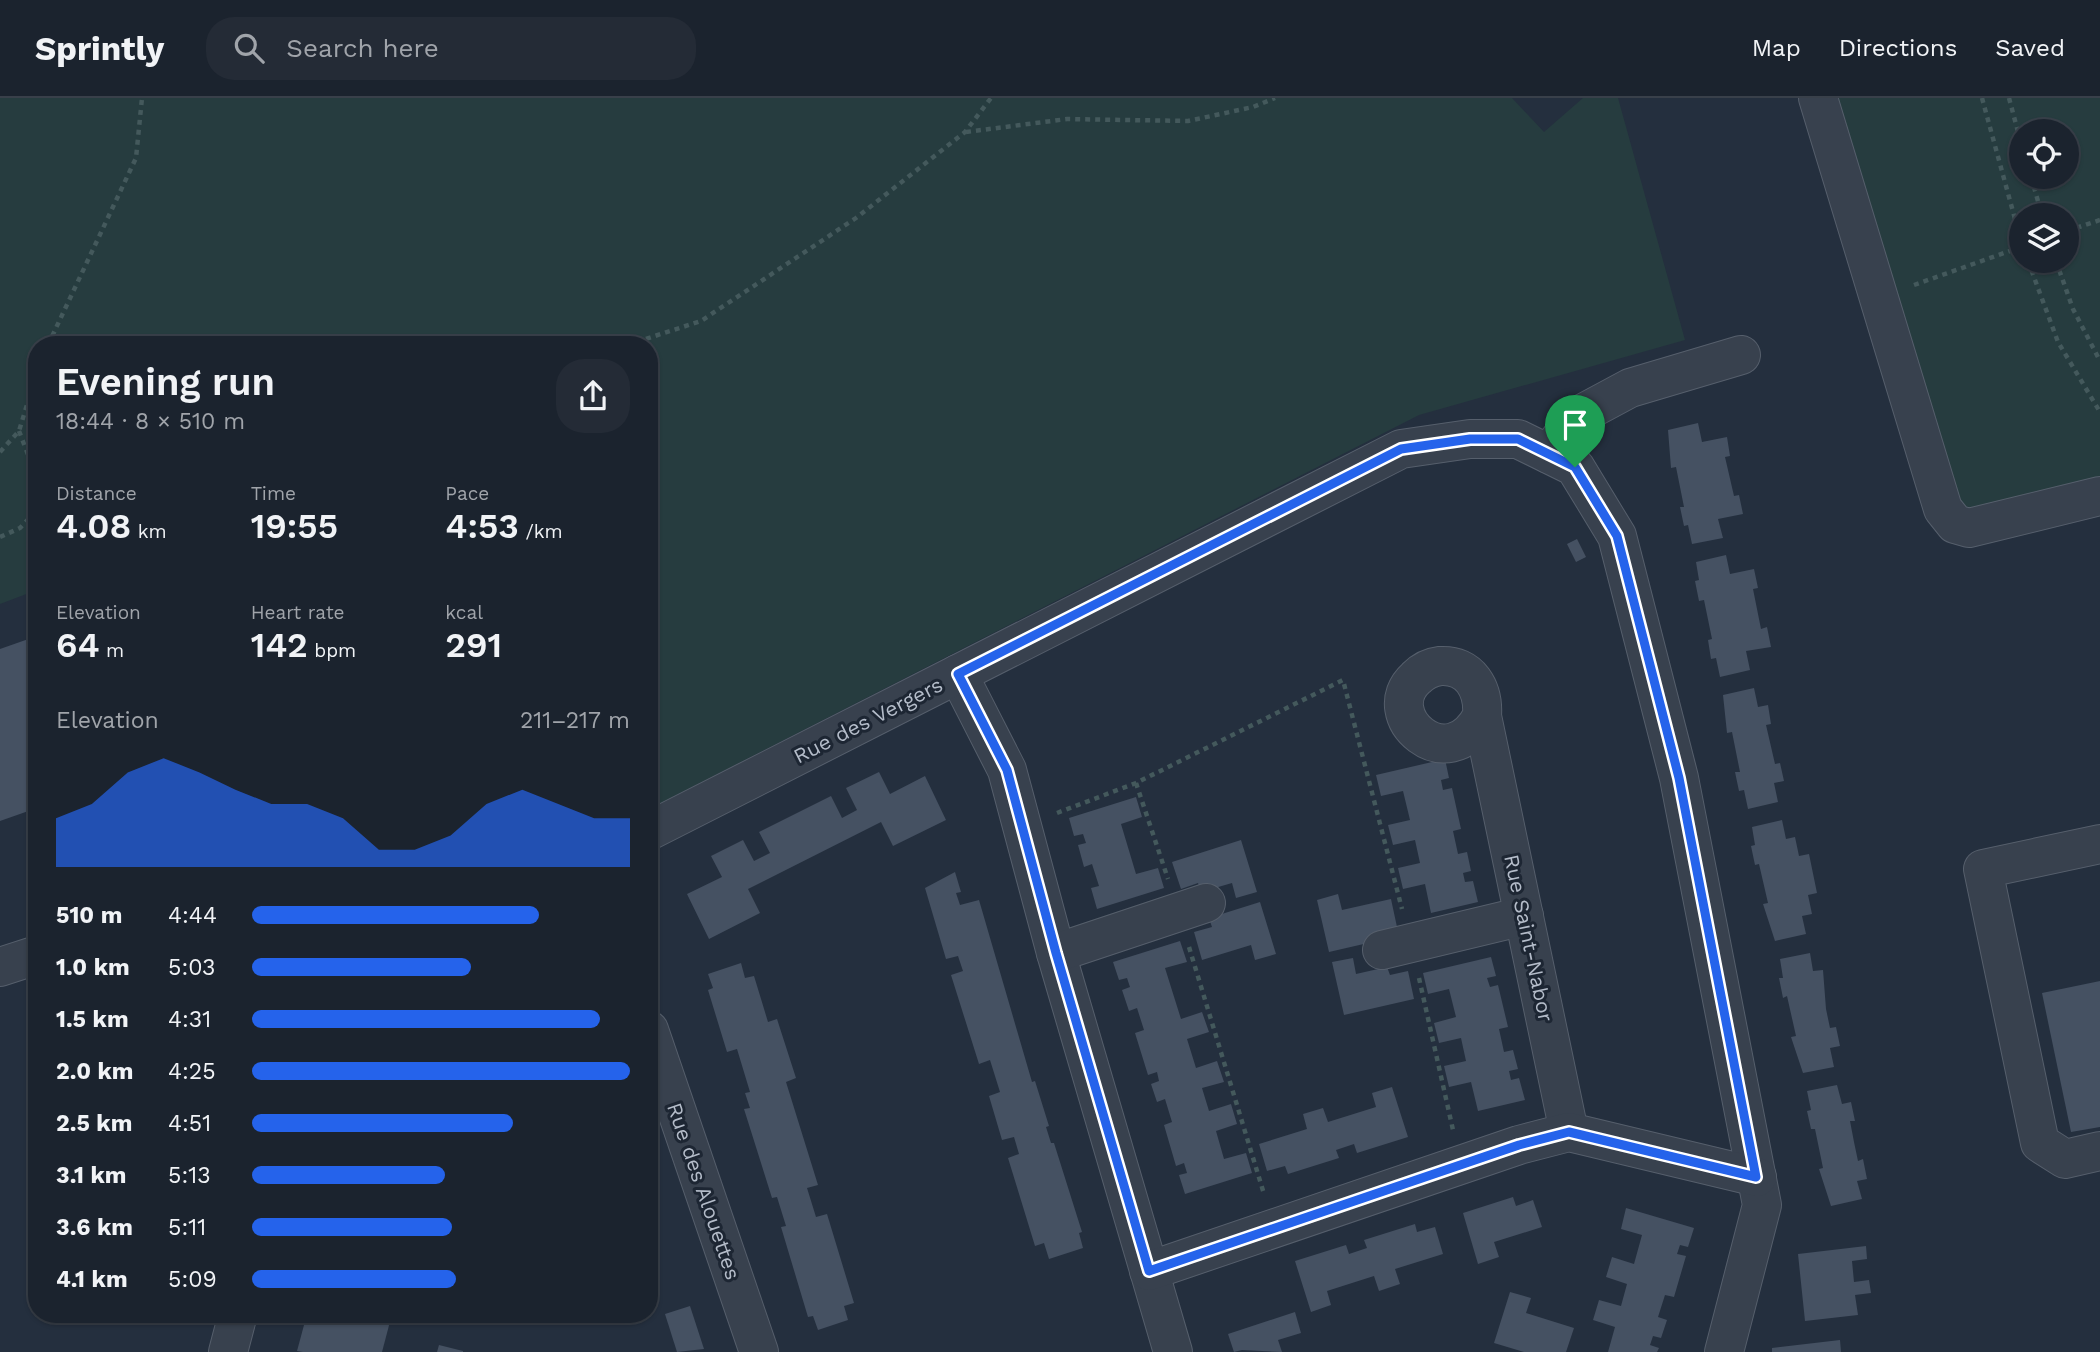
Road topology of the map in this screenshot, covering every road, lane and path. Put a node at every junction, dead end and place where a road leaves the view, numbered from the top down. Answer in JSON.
{"nodes":[{"id":1,"x":142,"y":98,"type":"edge"},
{"id":2,"x":990,"y":98,"type":"edge"},
{"id":3,"x":1275,"y":98,"type":"edge"},
{"id":4,"x":1818,"y":98,"type":"edge"},
{"id":5,"x":1982,"y":98,"type":"edge"},
{"id":6,"x":2008,"y":98,"type":"edge"},
{"id":7,"x":2014,"y":119,"type":"edge"},
{"id":8,"x":965,"y":132,"type":"junction"},
{"id":9,"x":2011,"y":203,"type":"edge"},
{"id":10,"x":2100,"y":220,"type":"edge"},
{"id":11,"x":2079,"y":227,"type":"edge"},
{"id":12,"x":2009,"y":251,"type":"edge"},
{"id":13,"x":2032,"y":273,"type":"edge"},
{"id":14,"x":2060,"y":273,"type":"edge"},
{"id":15,"x":1880,"y":296,"type":"junction"},
{"id":16,"x":52,"y":336,"type":"edge"},
{"id":17,"x":655,"y":336,"type":"edge"},
{"id":18,"x":1741,"y":355,"type":"dead end"},
{"id":19,"x":2100,"y":361,"type":"edge"},
{"id":20,"x":28,"y":402,"type":"edge"},
{"id":21,"x":2100,"y":412,"type":"edge"},
{"id":22,"x":19,"y":431,"type":"junction"},
{"id":23,"x":0,"y":452,"type":"edge"},
{"id":24,"x":28,"y":454,"type":"edge"},
{"id":25,"x":1549,"y":454,"type":"junction"},
{"id":26,"x":2100,"y":496,"type":"edge"},
{"id":27,"x":28,"y":520,"type":"edge"},
{"id":28,"x":0,"y":537,"type":"edge"},
{"id":29,"x":958,"y":674,"type":"junction"},
{"id":30,"x":1485,"y":730,"type":"dead end"},
{"id":31,"x":1136,"y":783,"type":"junction"},
{"id":32,"x":1022,"y":825,"type":"junction"},
{"id":33,"x":658,"y":826,"type":"edge"},
{"id":34,"x":2100,"y":844,"type":"edge"},
{"id":35,"x":1192,"y":908,"type":"junction"},
{"id":36,"x":1524,"y":916,"type":"junction"},
{"id":37,"x":1396,"y":947,"type":"junction"},
{"id":38,"x":1056,"y":953,"type":"junction"},
{"id":39,"x":28,"y":959,"type":"edge"},
{"id":40,"x":0,"y":967,"type":"edge"},
{"id":41,"x":658,"y":1056,"type":"edge"},
{"id":42,"x":1569,"y":1132,"type":"junction"},
{"id":43,"x":2100,"y":1151,"type":"edge"},
{"id":44,"x":1461,"y":1165,"type":"junction"},
{"id":45,"x":1756,"y":1177,"type":"junction"},
{"id":46,"x":1274,"y":1229,"type":"junction"},
{"id":47,"x":1149,"y":1271,"type":"junction"},
{"id":48,"x":236,"y":1323,"type":"edge"},
{"id":49,"x":228,"y":1352,"type":"edge"},
{"id":50,"x":759,"y":1352,"type":"edge"},
{"id":51,"x":1173,"y":1352,"type":"edge"},
{"id":52,"x":1724,"y":1352,"type":"edge"}],
"edges":[{"from":1,"to":16,"type":"path"},
{"from":2,"to":8,"type":"path"},
{"from":3,"to":8,"type":"path"},
{"from":4,"to":15,"type":"street"},
{"from":5,"to":9,"type":"path"},
{"from":6,"to":7,"type":"path"},
{"from":8,"to":17,"type":"path"},
{"from":10,"to":11,"type":"path"},
{"from":12,"to":15,"type":"path"},
{"from":13,"to":21,"type":"path"},
{"from":14,"to":19,"type":"path"},
{"from":15,"to":26,"type":"street"},
{"from":18,"to":25,"type":"street"},
{"from":20,"to":22,"type":"path"},
{"from":22,"to":23,"type":"path"},
{"from":22,"to":24,"type":"path"},
{"from":25,"to":29,"type":"street","name":"Rue des Vergers"},
{"from":25,"to":45,"type":"street","name":"Rue des Vergers"},
{"from":27,"to":28,"type":"path"},
{"from":29,"to":32,"type":"street"},
{"from":29,"to":33,"type":"street","name":"Rue des Vergers"},
{"from":30,"to":36,"type":"street","name":"Rue Saint-Nabor"},
{"from":31,"to":32,"type":"path"},
{"from":31,"to":35,"type":"path"},
{"from":31,"to":37,"type":"path"},
{"from":32,"to":38,"type":"street"},
{"from":34,"to":43,"type":"street"},
{"from":35,"to":38,"type":"street"},
{"from":35,"to":46,"type":"path"},
{"from":36,"to":37,"type":"street"},
{"from":36,"to":42,"type":"street","name":"Rue Saint-Nabor"},
{"from":37,"to":44,"type":"path"},
{"from":38,"to":47,"type":"street"},
{"from":39,"to":40,"type":"street"},
{"from":41,"to":50,"type":"street","name":"Rue des Alouettes"},
{"from":42,"to":44,"type":"street"},
{"from":42,"to":45,"type":"street"},
{"from":44,"to":46,"type":"street"},
{"from":45,"to":52,"type":"street","name":"Rue des Vergers"},
{"from":46,"to":47,"type":"street"},
{"from":47,"to":51,"type":"street"},
{"from":48,"to":49,"type":"street"}]}
